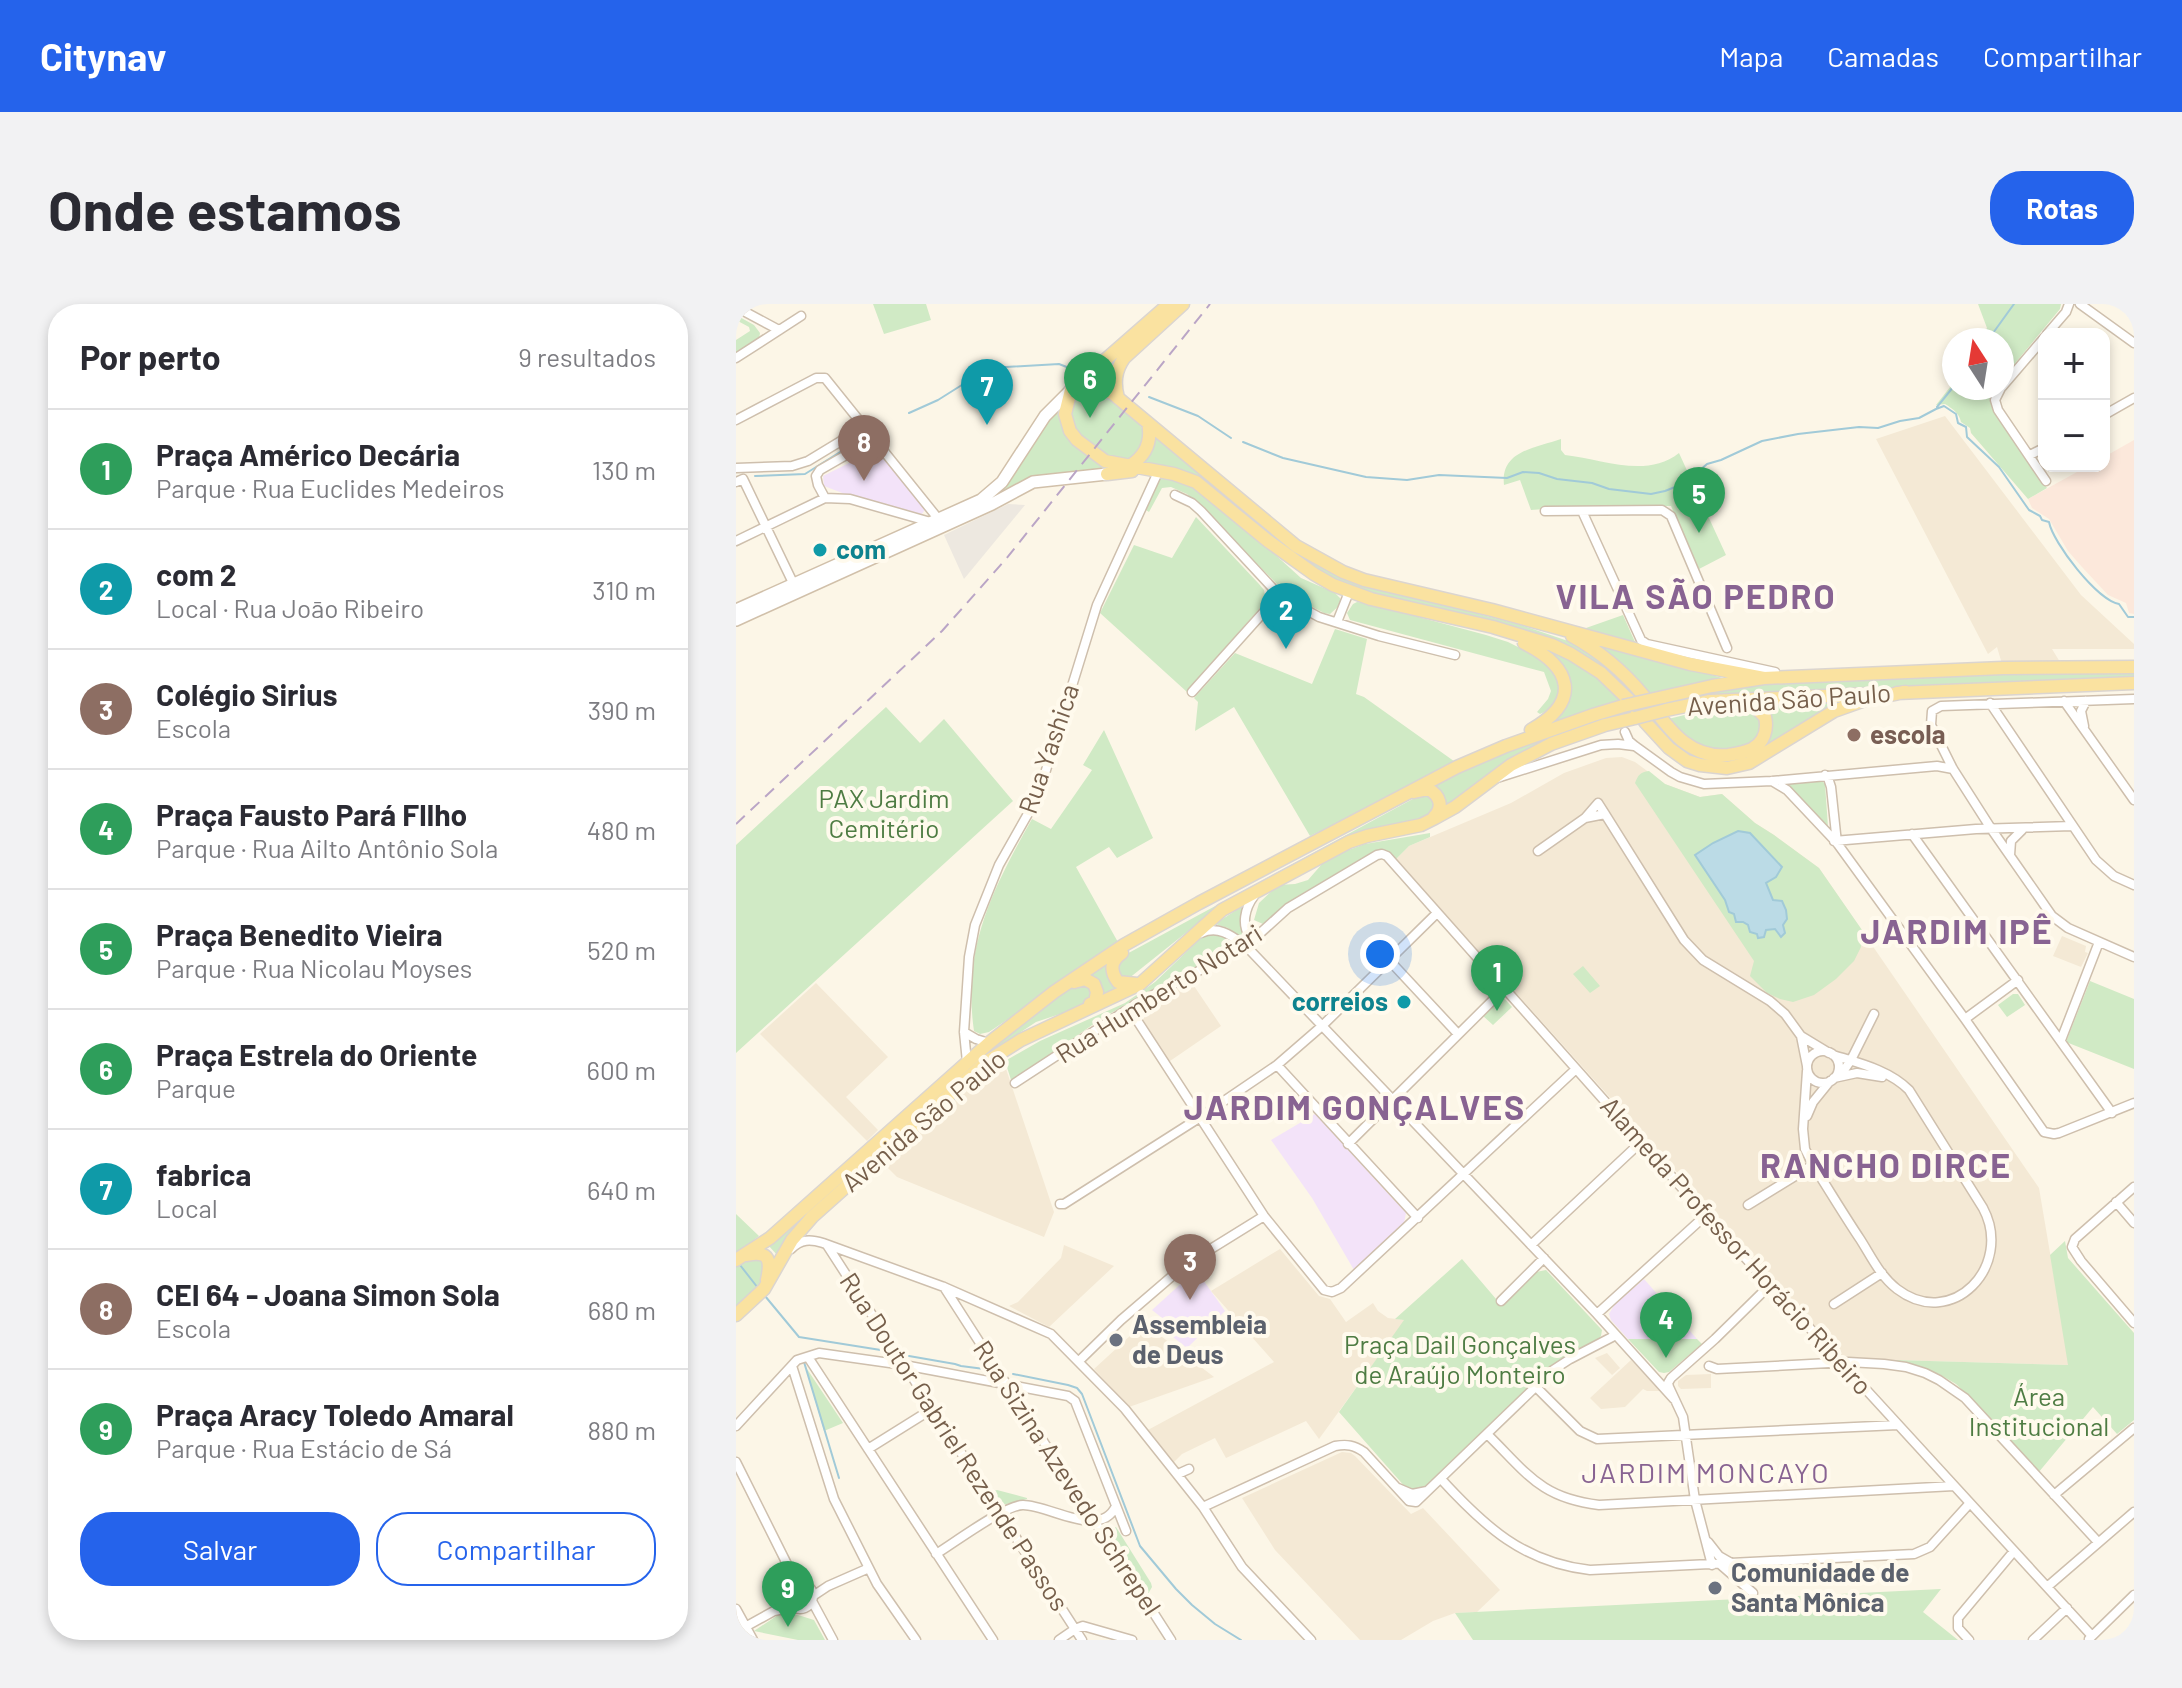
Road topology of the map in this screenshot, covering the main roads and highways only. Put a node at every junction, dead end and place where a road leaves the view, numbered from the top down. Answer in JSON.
{"nodes":[{"id":1,"x":1169,"y":304,"type":"edge"},
{"id":2,"x":1183,"y":304,"type":"edge"},
{"id":3,"x":1071,"y":390,"type":"junction"},
{"id":4,"x":1118,"y":398,"type":"junction"},
{"id":5,"x":1148,"y":423,"type":"junction"},
{"id":6,"x":1131,"y":465,"type":"junction"},
{"id":7,"x":1159,"y":470,"type":"junction"},
{"id":8,"x":1107,"y":474,"type":"junction"},
{"id":9,"x":938,"y":523,"type":"junction"},
{"id":10,"x":794,"y":585,"type":"junction"},
{"id":11,"x":736,"y":610,"type":"edge"},
{"id":12,"x":736,"y":620,"type":"edge"},
{"id":13,"x":1551,"y":626,"type":"junction"},
{"id":14,"x":1493,"y":627,"type":"junction"},
{"id":15,"x":2134,"y":667,"type":"edge"},
{"id":16,"x":1770,"y":676,"type":"junction"},
{"id":17,"x":2134,"y":683,"type":"edge"},
{"id":18,"x":1905,"y":692,"type":"junction"},
{"id":19,"x":1721,"y":701,"type":"junction"},
{"id":20,"x":1664,"y":704,"type":"junction"},
{"id":21,"x":1635,"y":716,"type":"junction"},
{"id":22,"x":1506,"y":746,"type":"junction"},
{"id":23,"x":1392,"y":801,"type":"junction"},
{"id":24,"x":1421,"y":825,"type":"junction"},
{"id":25,"x":1177,"y":916,"type":"junction"},
{"id":26,"x":1140,"y":984,"type":"junction"},
{"id":27,"x":1054,"y":992,"type":"junction"},
{"id":28,"x":1021,"y":1040,"type":"junction"},
{"id":29,"x":739,"y":1258,"type":"edge"},
{"id":30,"x":765,"y":1286,"type":"junction"},
{"id":31,"x":736,"y":1315,"type":"edge"}],
"edges":[{"from":1,"to":3,"type":"main road"},
{"from":2,"to":4,"type":"main road"},
{"from":3,"to":4,"type":"main road"},
{"from":3,"to":6,"type":"main road"},
{"from":3,"to":9,"type":"main road"},
{"from":4,"to":5,"type":"main road"},
{"from":5,"to":6,"type":"main road"},
{"from":5,"to":13,"type":"main road"},
{"from":6,"to":7,"type":"main road"},
{"from":6,"to":8,"type":"main road"},
{"from":7,"to":8,"type":"main road"},
{"from":7,"to":14,"type":"main road"},
{"from":8,"to":9,"type":"main road"},
{"from":9,"to":10,"type":"main road"},
{"from":10,"to":11,"type":"main road"},
{"from":10,"to":12,"type":"main road"},
{"from":13,"to":16,"type":"main road"},
{"from":13,"to":19,"type":"main road"},
{"from":14,"to":21,"type":"main road"},
{"from":14,"to":22,"type":"main road"},
{"from":15,"to":16,"type":"main road","name":"Avenida São Paulo"},
{"from":16,"to":20,"type":"main road","name":"Avenida São Paulo"},
{"from":17,"to":18,"type":"main road","name":"Avenida São Paulo"},
{"from":18,"to":19,"type":"main road","name":"Avenida São Paulo"},
{"from":18,"to":21,"type":"main road"},
{"from":19,"to":20,"type":"main road","name":"Avenida São Paulo"},
{"from":20,"to":21,"type":"main road","name":"Avenida São Paulo","bridge":true},
{"from":20,"to":22,"type":"main road","name":"Avenida São Paulo","bridge":true},
{"from":21,"to":24,"type":"main road","name":"Avenida São Paulo"},
{"from":22,"to":23,"type":"main road","name":"Avenida São Paulo"},
{"from":23,"to":24,"type":"main road"},
{"from":23,"to":25,"type":"main road","name":"Avenida São Paulo"},
{"from":24,"to":26,"type":"main road","name":"Avenida São Paulo"},
{"from":25,"to":26,"type":"main road"},
{"from":25,"to":27,"type":"main road","name":"Avenida São Paulo"},
{"from":26,"to":28,"type":"main road","name":"Avenida São Paulo"},
{"from":27,"to":28,"type":"main road"},
{"from":27,"to":29,"type":"main road","name":"Avenida São Paulo"},
{"from":28,"to":30,"type":"main road","name":"Avenida São Paulo"},
{"from":29,"to":30,"type":"main road"},
{"from":30,"to":31,"type":"main road","name":"Avenida São Paulo"}]}
